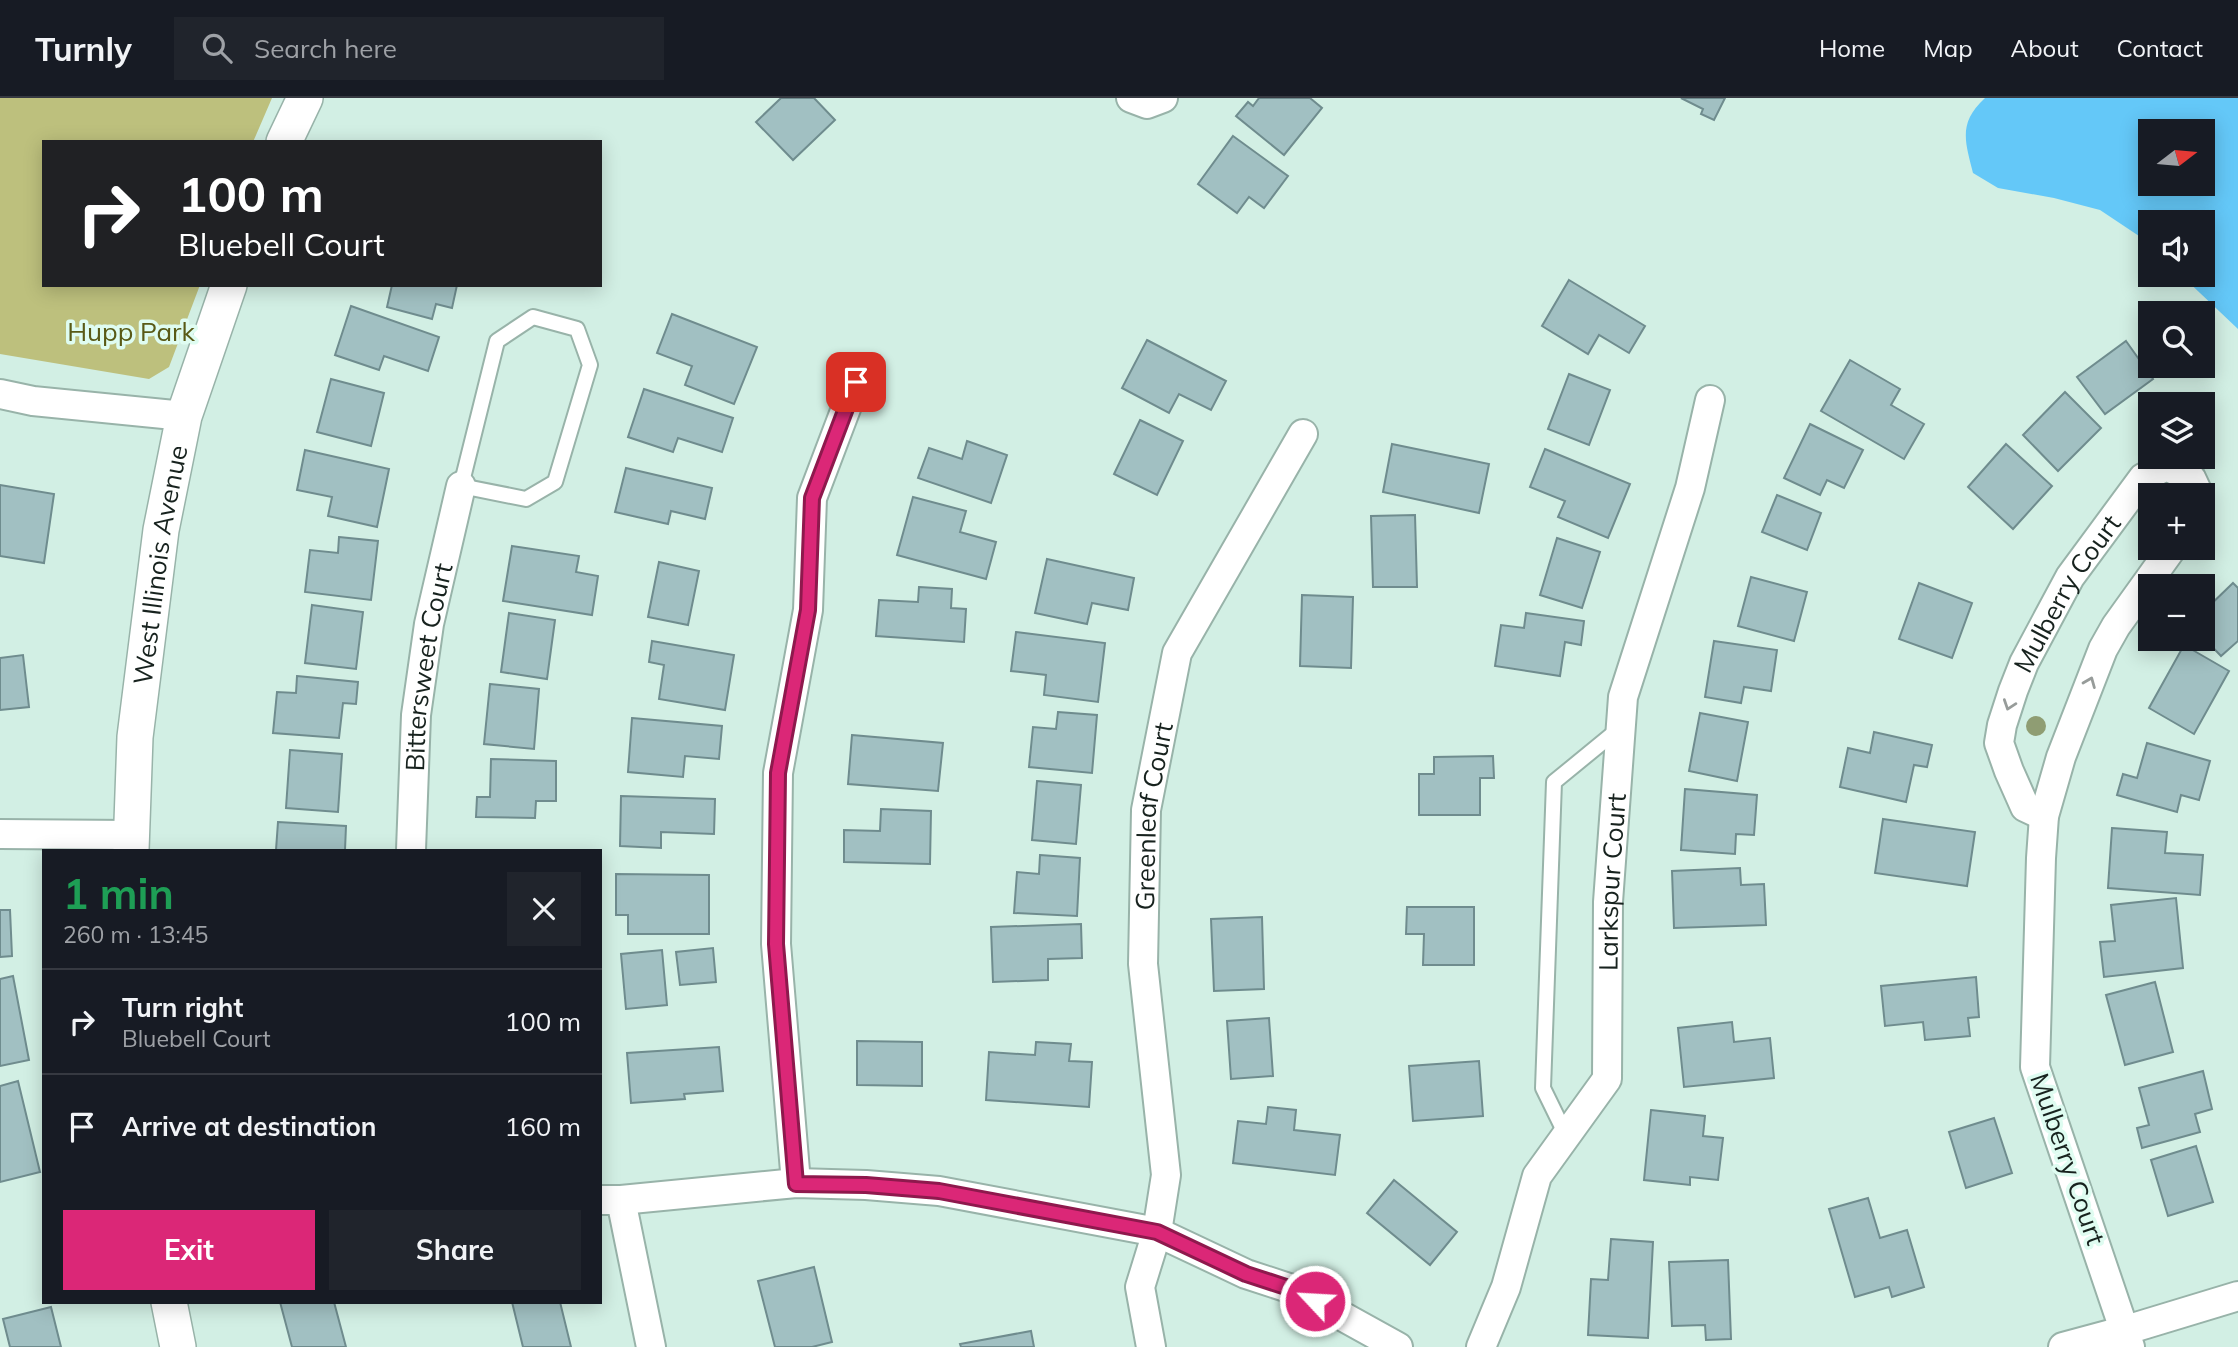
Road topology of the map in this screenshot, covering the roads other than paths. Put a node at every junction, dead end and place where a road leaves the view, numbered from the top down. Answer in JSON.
{"nodes":[{"id":1,"x":305,"y":98,"type":"edge"},
{"id":2,"x":1131,"y":98,"type":"edge"},
{"id":3,"x":1163,"y":98,"type":"edge"},
{"id":4,"x":285,"y":140,"type":"edge"},
{"id":5,"x":228,"y":287,"type":"edge"},
{"id":6,"x":856,"y":382,"type":"dead end"},
{"id":7,"x":0,"y":394,"type":"edge"},
{"id":8,"x":1710,"y":400,"type":"dead end"},
{"id":9,"x":184,"y":416,"type":"junction"},
{"id":10,"x":1303,"y":434,"type":"dead end"},
{"id":11,"x":2139,"y":483,"type":"edge"},
{"id":12,"x":2193,"y":483,"type":"edge"},
{"id":13,"x":2138,"y":485,"type":"edge"},
{"id":14,"x":461,"y":486,"type":"junction"},
{"id":15,"x":2163,"y":560,"type":"edge"},
{"id":16,"x":1621,"y":727,"type":"junction"},
{"id":17,"x":2044,"y":816,"type":"junction"},
{"id":18,"x":0,"y":834,"type":"edge"},
{"id":19,"x":131,"y":843,"type":"edge"},
{"id":20,"x":411,"y":849,"type":"edge"},
{"id":21,"x":1566,"y":1135,"type":"junction"},
{"id":22,"x":796,"y":1184,"type":"junction"},
{"id":23,"x":611,"y":1200,"type":"edge"},
{"id":24,"x":1157,"y":1232,"type":"junction"},
{"id":25,"x":2238,"y":1296,"type":"edge"},
{"id":26,"x":169,"y":1304,"type":"edge"},
{"id":27,"x":2128,"y":1339,"type":"edge"},
{"id":28,"x":178,"y":1347,"type":"edge"},
{"id":29,"x":651,"y":1347,"type":"edge"},
{"id":30,"x":1151,"y":1347,"type":"edge"},
{"id":31,"x":1398,"y":1347,"type":"edge"},
{"id":32,"x":1481,"y":1347,"type":"edge"},
{"id":33,"x":2063,"y":1347,"type":"edge"}],
"edges":[{"from":1,"to":4,"type":"street"},
{"from":2,"to":3,"type":"street"},
{"from":5,"to":9,"type":"street","name":"West Illinois Avenue"},
{"from":6,"to":22,"type":"street"},
{"from":7,"to":9,"type":"street"},
{"from":8,"to":16,"type":"street","name":"Larkspur Court"},
{"from":9,"to":19,"type":"street","name":"West Illinois Avenue"},
{"from":10,"to":24,"type":"street","name":"Greenleaf Court"},
{"from":12,"to":11,"type":"street","name":"Mulberry Court","one_way":true},
{"from":13,"to":17,"type":"street","name":"Mulberry Court","one_way":true},
{"from":14,"to":14,"type":"lane"},
{"from":14,"to":20,"type":"street","name":"Bittersweet Court"},
{"from":17,"to":15,"type":"street","name":"Mulberry Court","one_way":true},
{"from":16,"to":21,"type":"street","name":"Larkspur Court"},
{"from":16,"to":21,"type":"lane"},
{"from":17,"to":27,"type":"street","name":"Mulberry Court"},
{"from":18,"to":19,"type":"street"},
{"from":21,"to":32,"type":"street","name":"Larkspur Court"},
{"from":22,"to":23,"type":"street"},
{"from":22,"to":24,"type":"street"},
{"from":23,"to":29,"type":"street"},
{"from":24,"to":30,"type":"street","name":"Greenleaf Court"},
{"from":24,"to":31,"type":"street"},
{"from":25,"to":27,"type":"street"},
{"from":26,"to":28,"type":"street"},
{"from":27,"to":33,"type":"street"}]}
